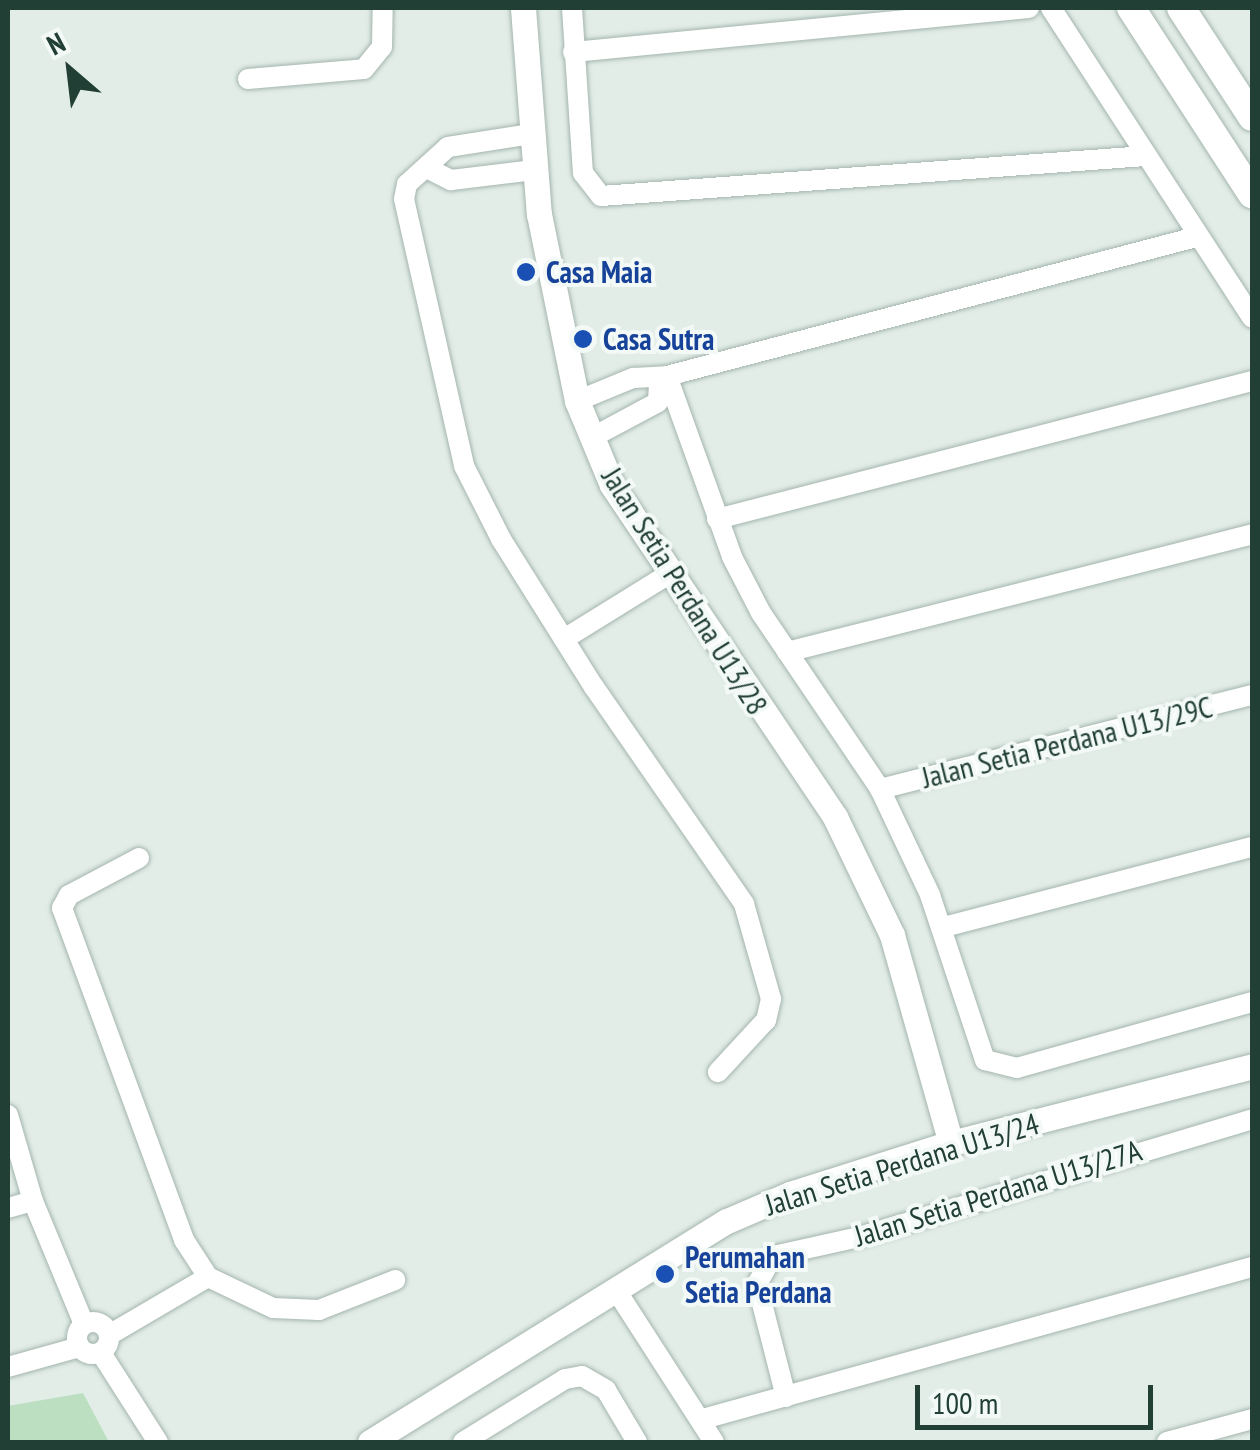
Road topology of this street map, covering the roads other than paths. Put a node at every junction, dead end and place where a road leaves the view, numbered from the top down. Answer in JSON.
{"nodes":[{"id":1,"x":383,"y":8,"type":"edge"},
{"id":2,"x":523,"y":8,"type":"edge"},
{"id":3,"x":572,"y":8,"type":"edge"},
{"id":4,"x":1029,"y":8,"type":"edge"},
{"id":5,"x":1051,"y":8,"type":"edge"},
{"id":6,"x":1132,"y":8,"type":"edge"},
{"id":7,"x":1181,"y":8,"type":"edge"},
{"id":8,"x":573,"y":52,"type":"junction"},
{"id":9,"x":248,"y":79,"type":"dead end"},
{"id":10,"x":1252,"y":117,"type":"edge"},
{"id":11,"x":531,"y":134,"type":"junction"},
{"id":12,"x":1146,"y":156,"type":"junction"},
{"id":13,"x":427,"y":168,"type":"junction"},
{"id":14,"x":534,"y":170,"type":"junction"},
{"id":15,"x":1252,"y":194,"type":"edge"},
{"id":16,"x":1196,"y":237,"type":"junction"},
{"id":17,"x":1252,"y":318,"type":"edge"},
{"id":18,"x":663,"y":378,"type":"junction"},
{"id":19,"x":1252,"y":382,"type":"edge"},
{"id":20,"x":577,"y":401,"type":"junction"},
{"id":21,"x":591,"y":438,"type":"junction"},
{"id":22,"x":717,"y":519,"type":"junction"},
{"id":23,"x":1252,"y":534,"type":"edge"},
{"id":24,"x":669,"y":574,"type":"junction"},
{"id":25,"x":564,"y":639,"type":"junction"},
{"id":26,"x":788,"y":652,"type":"junction"},
{"id":27,"x":1252,"y":695,"type":"edge"},
{"id":28,"x":880,"y":789,"type":"junction"},
{"id":29,"x":1252,"y":847,"type":"edge"},
{"id":30,"x":139,"y":858,"type":"dead end"},
{"id":31,"x":944,"y":927,"type":"junction"},
{"id":32,"x":1252,"y":1002,"type":"edge"},
{"id":33,"x":1252,"y":1066,"type":"edge"},
{"id":34,"x":718,"y":1072,"type":"dead end"},
{"id":35,"x":941,"y":1109,"type":"junction"},
{"id":36,"x":8,"y":1115,"type":"edge"},
{"id":37,"x":1252,"y":1119,"type":"edge"},
{"id":38,"x":988,"y":1133,"type":"junction"},
{"id":39,"x":950,"y":1143,"type":"junction"},
{"id":40,"x":913,"y":1155,"type":"junction"},
{"id":41,"x":33,"y":1201,"type":"junction"},
{"id":42,"x":8,"y":1208,"type":"edge"},
{"id":43,"x":1252,"y":1268,"type":"edge"},
{"id":44,"x":208,"y":1277,"type":"junction"},
{"id":45,"x":395,"y":1280,"type":"dead end"},
{"id":46,"x":616,"y":1290,"type":"junction"},
{"id":47,"x":84,"y":1324,"type":"junction"},
{"id":48,"x":105,"y":1344,"type":"junction"},
{"id":49,"x":79,"y":1347,"type":"junction"},
{"id":50,"x":8,"y":1367,"type":"edge"},
{"id":51,"x":786,"y":1397,"type":"junction"},
{"id":52,"x":702,"y":1419,"type":"junction"},
{"id":53,"x":1252,"y":1419,"type":"edge"},
{"id":54,"x":158,"y":1442,"type":"edge"},
{"id":55,"x":370,"y":1442,"type":"edge"},
{"id":56,"x":463,"y":1442,"type":"edge"},
{"id":57,"x":637,"y":1442,"type":"edge"},
{"id":58,"x":714,"y":1442,"type":"edge"},
{"id":59,"x":1167,"y":1442,"type":"edge"}],
"edges":[{"from":1,"to":9,"type":"street"},
{"from":2,"to":11,"type":"street","name":"Jalan Setia Perdana U13/28"},
{"from":3,"to":8,"type":"street"},
{"from":4,"to":8,"type":"street"},
{"from":5,"to":12,"type":"street"},
{"from":6,"to":15,"type":"main road"},
{"from":7,"to":10,"type":"main road"},
{"from":8,"to":12,"type":"street"},
{"from":11,"to":13,"type":"street"},
{"from":11,"to":14,"type":"street","name":"Jalan Setia Perdana U13/28"},
{"from":12,"to":16,"type":"street"},
{"from":13,"to":14,"type":"street"},
{"from":13,"to":25,"type":"street"},
{"from":14,"to":20,"type":"street","name":"Jalan Setia Perdana U13/28"},
{"from":16,"to":17,"type":"street"},
{"from":16,"to":18,"type":"street"},
{"from":18,"to":20,"type":"street"},
{"from":18,"to":21,"type":"street"},
{"from":18,"to":22,"type":"street"},
{"from":19,"to":22,"type":"street"},
{"from":20,"to":21,"type":"street","name":"Jalan Setia Perdana U13/28"},
{"from":21,"to":24,"type":"street","name":"Jalan Setia Perdana U13/28"},
{"from":22,"to":26,"type":"street"},
{"from":23,"to":26,"type":"street"},
{"from":24,"to":25,"type":"street"},
{"from":24,"to":35,"type":"street","name":"Jalan Setia Perdana U13/28"},
{"from":25,"to":34,"type":"street"},
{"from":26,"to":28,"type":"street"},
{"from":27,"to":28,"type":"street","name":"Jalan Setia Perdana U13/29C"},
{"from":28,"to":31,"type":"street"},
{"from":29,"to":31,"type":"street"},
{"from":30,"to":44,"type":"street"},
{"from":31,"to":32,"type":"street"},
{"from":33,"to":38,"type":"street","name":"Jalan Setia Perdana U13/24"},
{"from":35,"to":38,"type":"street"},
{"from":35,"to":39,"type":"street","name":"Jalan Setia Perdana U13/28"},
{"from":35,"to":40,"type":"street"},
{"from":36,"to":41,"type":"street"},
{"from":37,"to":51,"type":"street","name":"Jalan Setia Perdana U13/27A"},
{"from":38,"to":39,"type":"street","name":"Jalan Setia Perdana U13/24"},
{"from":39,"to":40,"type":"street","name":"Jalan Setia Perdana U13/24"},
{"from":40,"to":46,"type":"street","name":"Jalan Setia Perdana U13/24"},
{"from":41,"to":42,"type":"street"},
{"from":41,"to":47,"type":"street"},
{"from":43,"to":51,"type":"street"},
{"from":44,"to":45,"type":"street"},
{"from":44,"to":48,"type":"street"},
{"from":46,"to":52,"type":"street"},
{"from":46,"to":55,"type":"street","name":"Jalan Setia Perdana U13/24"},
{"from":47,"to":48,"type":"street"},
{"from":47,"to":49,"type":"street"},
{"from":48,"to":49,"type":"street"},
{"from":48,"to":54,"type":"street"},
{"from":49,"to":50,"type":"street"},
{"from":51,"to":52,"type":"street"},
{"from":52,"to":58,"type":"street"},
{"from":53,"to":59,"type":"street"},
{"from":56,"to":57,"type":"street"}]}
